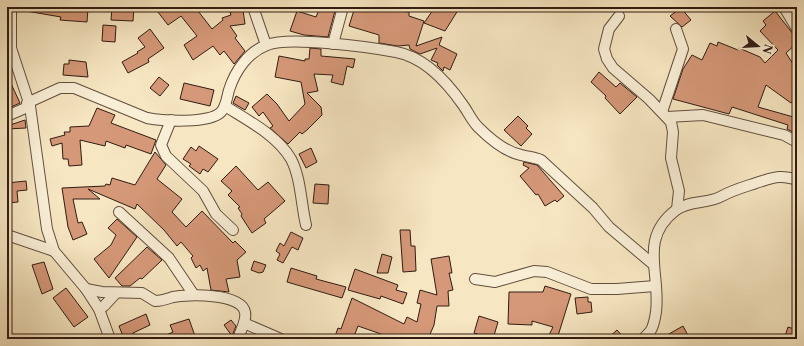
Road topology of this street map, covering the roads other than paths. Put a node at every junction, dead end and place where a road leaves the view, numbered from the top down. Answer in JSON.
{"nodes":[{"id":1,"x":11,"y":7,"type":"edge"},
{"id":2,"x":253,"y":7,"type":"edge"},
{"id":3,"x":343,"y":7,"type":"edge"},
{"id":4,"x":784,"y":7,"type":"edge"},
{"id":5,"x":619,"y":16,"type":"dead end"},
{"id":6,"x":797,"y":29,"type":"edge"},
{"id":7,"x":676,"y":30,"type":"dead end"},
{"id":8,"x":333,"y":44,"type":"junction"},
{"id":9,"x":266,"y":45,"type":"junction"},
{"id":10,"x":28,"y":105,"type":"junction"},
{"id":11,"x":225,"y":106,"type":"junction"},
{"id":12,"x":664,"y":115,"type":"junction"},
{"id":13,"x":7,"y":116,"type":"edge"},
{"id":14,"x":171,"y":120,"type":"junction"},
{"id":15,"x":797,"y":142,"type":"edge"},
{"id":16,"x":797,"y":180,"type":"edge"},
{"id":17,"x":677,"y":209,"type":"junction"},
{"id":18,"x":119,"y":212,"type":"dead end"},
{"id":19,"x":306,"y":225,"type":"dead end"},
{"id":20,"x":233,"y":230,"type":"dead end"},
{"id":21,"x":7,"y":235,"type":"edge"},
{"id":22,"x":54,"y":251,"type":"junction"},
{"id":23,"x":654,"y":265,"type":"junction"},
{"id":24,"x":475,"y":279,"type":"dead end"},
{"id":25,"x":655,"y":286,"type":"junction"},
{"id":26,"x":86,"y":289,"type":"junction"},
{"id":27,"x":116,"y":293,"type":"junction"},
{"id":28,"x":194,"y":295,"type":"junction"},
{"id":29,"x":99,"y":309,"type":"junction"},
{"id":30,"x":244,"y":323,"type":"junction"},
{"id":31,"x":110,"y":339,"type":"edge"},
{"id":32,"x":238,"y":339,"type":"edge"},
{"id":33,"x":281,"y":339,"type":"edge"},
{"id":34,"x":643,"y":339,"type":"edge"}],
"edges":[{"from":1,"to":10,"type":"street"},
{"from":2,"to":9,"type":"street"},
{"from":3,"to":8,"type":"street"},
{"from":4,"to":6,"type":"street"},
{"from":5,"to":12,"type":"street"},
{"from":7,"to":12,"type":"street"},
{"from":8,"to":9,"type":"street"},
{"from":8,"to":23,"type":"street"},
{"from":9,"to":11,"type":"street"},
{"from":10,"to":13,"type":"street"},
{"from":10,"to":14,"type":"street"},
{"from":10,"to":22,"type":"street"},
{"from":11,"to":14,"type":"street"},
{"from":11,"to":19,"type":"street"},
{"from":12,"to":15,"type":"street"},
{"from":12,"to":17,"type":"street"},
{"from":14,"to":20,"type":"street"},
{"from":16,"to":17,"type":"street"},
{"from":17,"to":23,"type":"street"},
{"from":18,"to":28,"type":"street"},
{"from":21,"to":22,"type":"street"},
{"from":22,"to":26,"type":"street"},
{"from":23,"to":25,"type":"street"},
{"from":24,"to":25,"type":"street"},
{"from":25,"to":34,"type":"street"},
{"from":26,"to":27,"type":"street"},
{"from":26,"to":29,"type":"street"},
{"from":27,"to":28,"type":"street"},
{"from":27,"to":29,"type":"street"},
{"from":28,"to":30,"type":"street"},
{"from":29,"to":31,"type":"street"},
{"from":30,"to":32,"type":"street"},
{"from":30,"to":33,"type":"street"}]}
